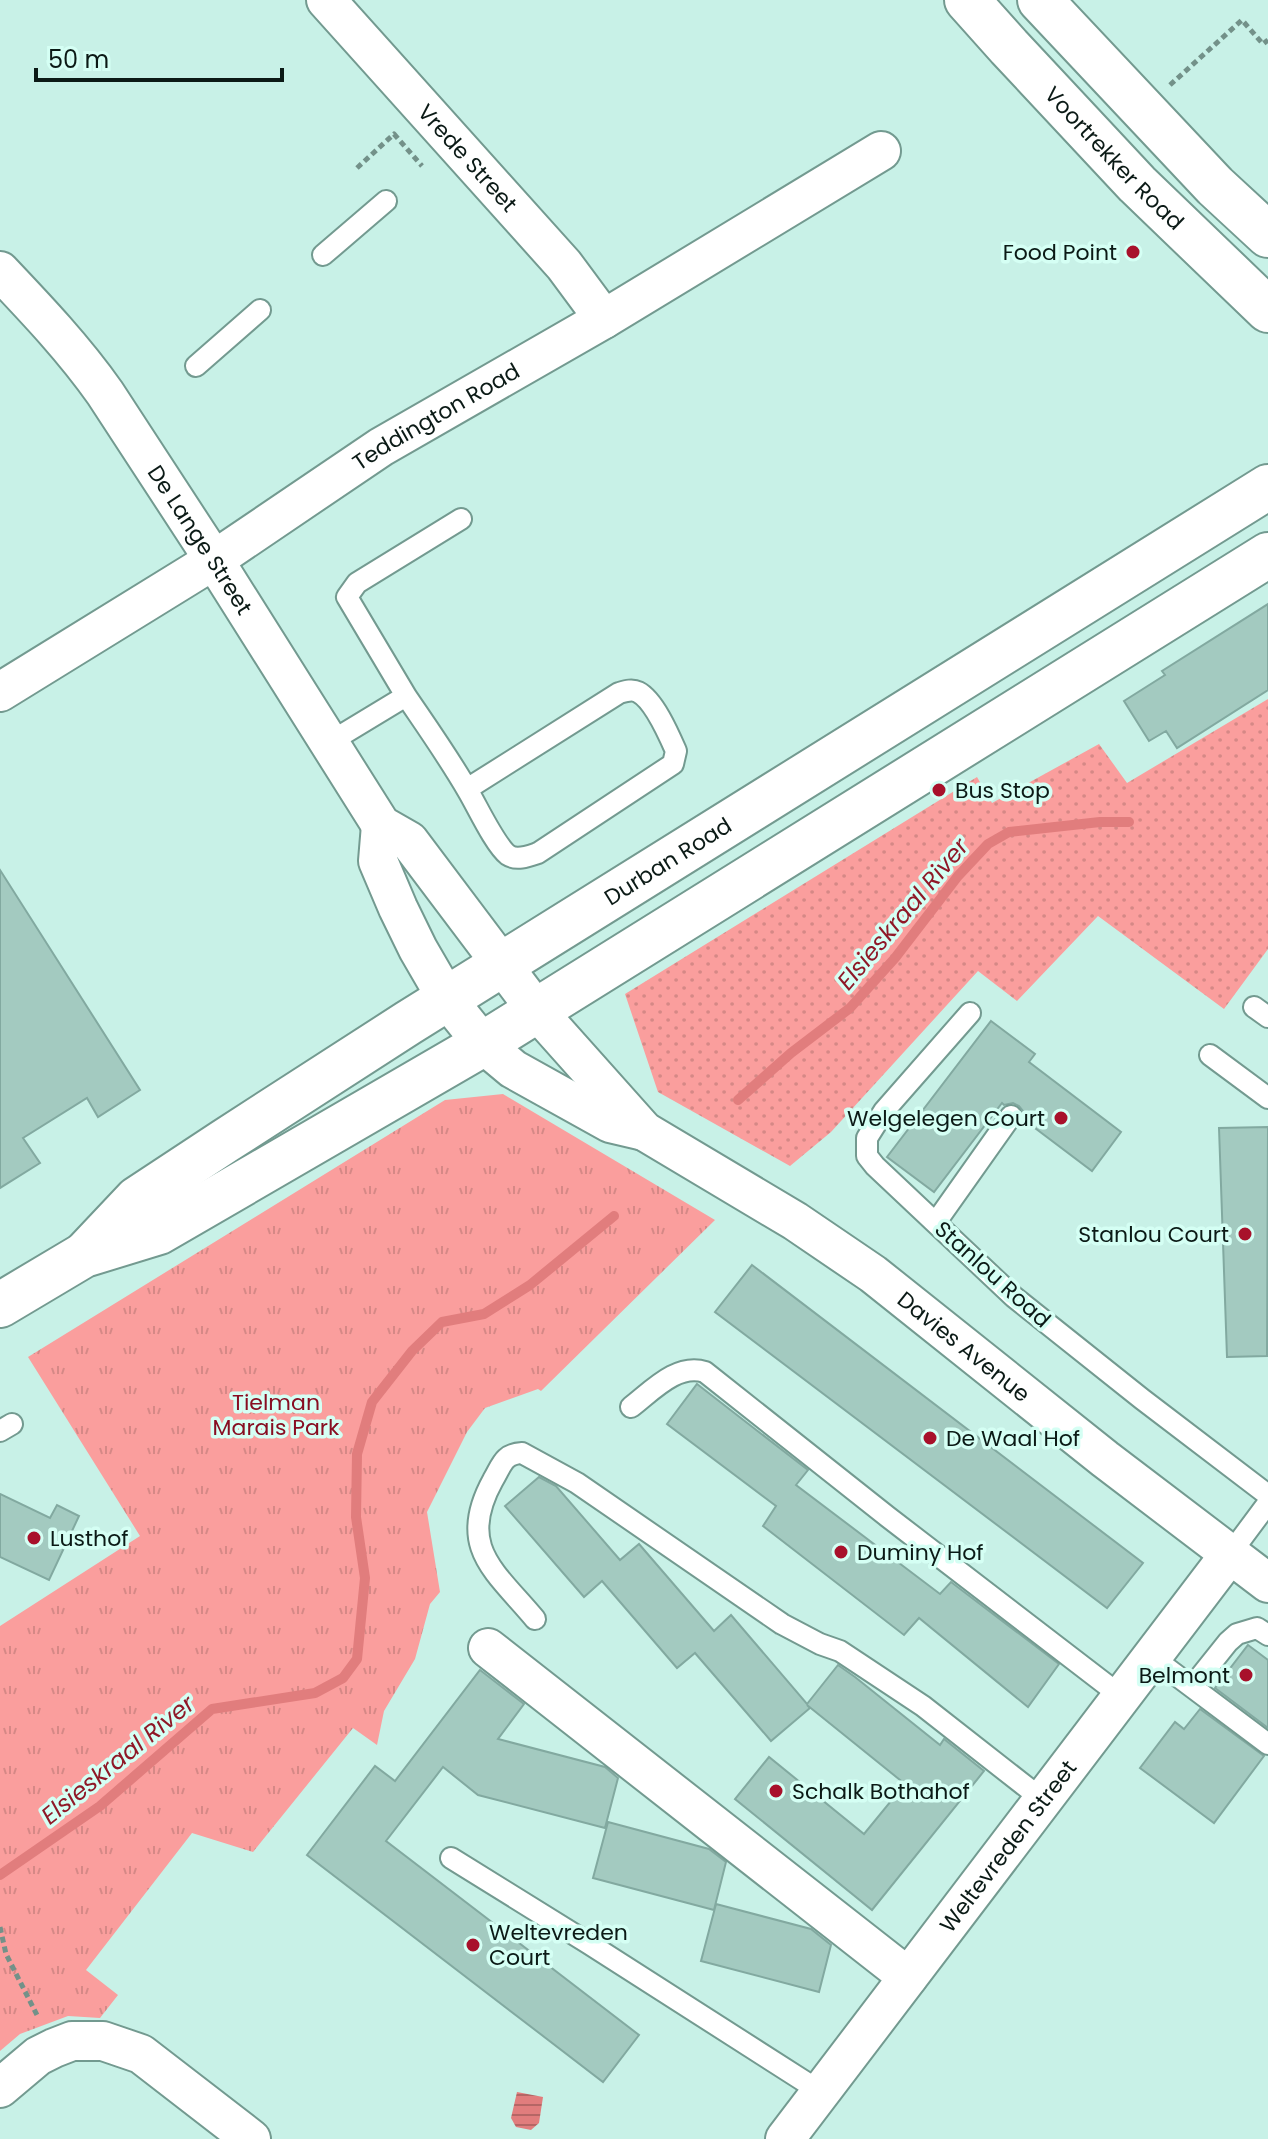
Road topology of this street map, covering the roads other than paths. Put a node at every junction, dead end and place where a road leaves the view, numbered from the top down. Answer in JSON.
{"nodes":[{"id":1,"x":326,"y":0,"type":"edge"},
{"id":2,"x":967,"y":0,"type":"edge"},
{"id":3,"x":1040,"y":0,"type":"edge"},
{"id":4,"x":881,"y":151,"type":"dead end"},
{"id":5,"x":386,"y":201,"type":"dead end"},
{"id":6,"x":1268,"y":235,"type":"edge"},
{"id":7,"x":323,"y":255,"type":"dead end"},
{"id":8,"x":0,"y":271,"type":"edge"},
{"id":9,"x":260,"y":310,"type":"dead end"},
{"id":10,"x":1268,"y":310,"type":"edge"},
{"id":11,"x":604,"y":319,"type":"junction"},
{"id":12,"x":196,"y":366,"type":"dead end"},
{"id":13,"x":1268,"y":487,"type":"edge"},
{"id":14,"x":461,"y":519,"type":"dead end"},
{"id":15,"x":1268,"y":555,"type":"edge"},
{"id":16,"x":214,"y":560,"type":"junction"},
{"id":17,"x":0,"y":692,"type":"edge"},
{"id":18,"x":406,"y":696,"type":"junction"},
{"id":19,"x":330,"y":742,"type":"junction"},
{"id":20,"x":467,"y":789,"type":"junction"},
{"id":21,"x":381,"y":825,"type":"junction"},
{"id":22,"x":501,"y":966,"type":"junction"},
{"id":23,"x":447,"y":999,"type":"junction"},
{"id":24,"x":537,"y":1011,"type":"junction"},
{"id":25,"x":970,"y":1013,"type":"dead end"},
{"id":26,"x":483,"y":1044,"type":"junction"},
{"id":27,"x":1210,"y":1055,"type":"dead end"},
{"id":28,"x":1268,"y":1098,"type":"edge"},
{"id":29,"x":1011,"y":1116,"type":"dead end"},
{"id":30,"x":644,"y":1131,"type":"junction"},
{"id":31,"x":936,"y":1222,"type":"junction"},
{"id":32,"x":84,"y":1255,"type":"junction"},
{"id":33,"x":0,"y":1305,"type":"edge"},
{"id":34,"x":631,"y":1407,"type":"dead end"},
{"id":35,"x":1268,"y":1495,"type":"edge"},
{"id":36,"x":1268,"y":1503,"type":"edge"},
{"id":37,"x":1230,"y":1554,"type":"junction"},
{"id":38,"x":1268,"y":1583,"type":"edge"},
{"id":39,"x":535,"y":1619,"type":"dead end"},
{"id":40,"x":1268,"y":1635,"type":"edge"},
{"id":41,"x":488,"y":1648,"type":"dead end"},
{"id":42,"x":1152,"y":1657,"type":"junction"},
{"id":43,"x":1192,"y":1687,"type":"junction"},
{"id":44,"x":1121,"y":1696,"type":"junction"},
{"id":45,"x":1268,"y":1744,"type":"edge"},
{"id":46,"x":1043,"y":1800,"type":"junction"},
{"id":47,"x":451,"y":1858,"type":"dead end"},
{"id":48,"x":908,"y":1977,"type":"junction"},
{"id":49,"x":0,"y":2088,"type":"edge"},
{"id":50,"x":821,"y":2092,"type":"junction"},
{"id":51,"x":251,"y":2139,"type":"edge"},
{"id":52,"x":785,"y":2139,"type":"edge"}],
"edges":[{"from":1,"to":11,"type":"street","name":"Vrede Street"},
{"from":2,"to":10,"type":"main road","name":"Voortrekker Road"},
{"from":3,"to":6,"type":"main road"},
{"from":4,"to":11,"type":"street","name":"Teddington Road"},
{"from":5,"to":7,"type":"lane"},
{"from":8,"to":16,"type":"street","name":"De Lange Street"},
{"from":9,"to":12,"type":"lane"},
{"from":11,"to":16,"type":"street","name":"Teddington Road"},
{"from":13,"to":22,"type":"main road","name":"Durban Road"},
{"from":14,"to":18,"type":"lane"},
{"from":15,"to":24,"type":"main road","name":"Durban Road"},
{"from":16,"to":17,"type":"street","name":"Teddington Road"},
{"from":16,"to":19,"type":"street","name":"De Lange Street"},
{"from":18,"to":19,"type":"lane"},
{"from":18,"to":20,"type":"lane"},
{"from":19,"to":21,"type":"street","name":"De Lange Street"},
{"from":20,"to":20,"type":"lane"},
{"from":21,"to":22,"type":"street","name":"De Lange Street"},
{"from":21,"to":23,"type":"street"},
{"from":22,"to":23,"type":"main road","name":"Durban Road"},
{"from":22,"to":24,"type":"street","name":"De Lange Street"},
{"from":23,"to":26,"type":"street","name":"Davies Avenue"},
{"from":23,"to":32,"type":"main road","name":"Durban Road"},
{"from":24,"to":26,"type":"main road","name":"Durban Road"},
{"from":24,"to":30,"type":"street","name":"Davies Avenue"},
{"from":25,"to":31,"type":"lane","name":"Stanlou Road"},
{"from":26,"to":30,"type":"street","name":"Davies Avenue"},
{"from":26,"to":32,"type":"main road","name":"Durban Road"},
{"from":27,"to":28,"type":"lane"},
{"from":29,"to":31,"type":"lane"},
{"from":30,"to":37,"type":"street","name":"Davies Avenue"},
{"from":31,"to":35,"type":"lane","name":"Stanlou Road"},
{"from":32,"to":33,"type":"main road","name":"Durban Road"},
{"from":34,"to":44,"type":"lane"},
{"from":36,"to":37,"type":"lane"},
{"from":37,"to":38,"type":"street","name":"Davies Avenue"},
{"from":37,"to":42,"type":"street","name":"Weltevreden Street"},
{"from":39,"to":46,"type":"lane"},
{"from":40,"to":43,"type":"lane"},
{"from":41,"to":48,"type":"street"},
{"from":42,"to":43,"type":"lane"},
{"from":42,"to":44,"type":"street","name":"Weltevreden Street"},
{"from":43,"to":45,"type":"lane"},
{"from":44,"to":46,"type":"street","name":"Weltevreden Street"},
{"from":46,"to":48,"type":"street","name":"Weltevreden Street"},
{"from":47,"to":50,"type":"lane"},
{"from":48,"to":50,"type":"street","name":"Weltevreden Street"},
{"from":49,"to":51,"type":"street"},
{"from":50,"to":52,"type":"street","name":"Weltevreden Street"}]}
